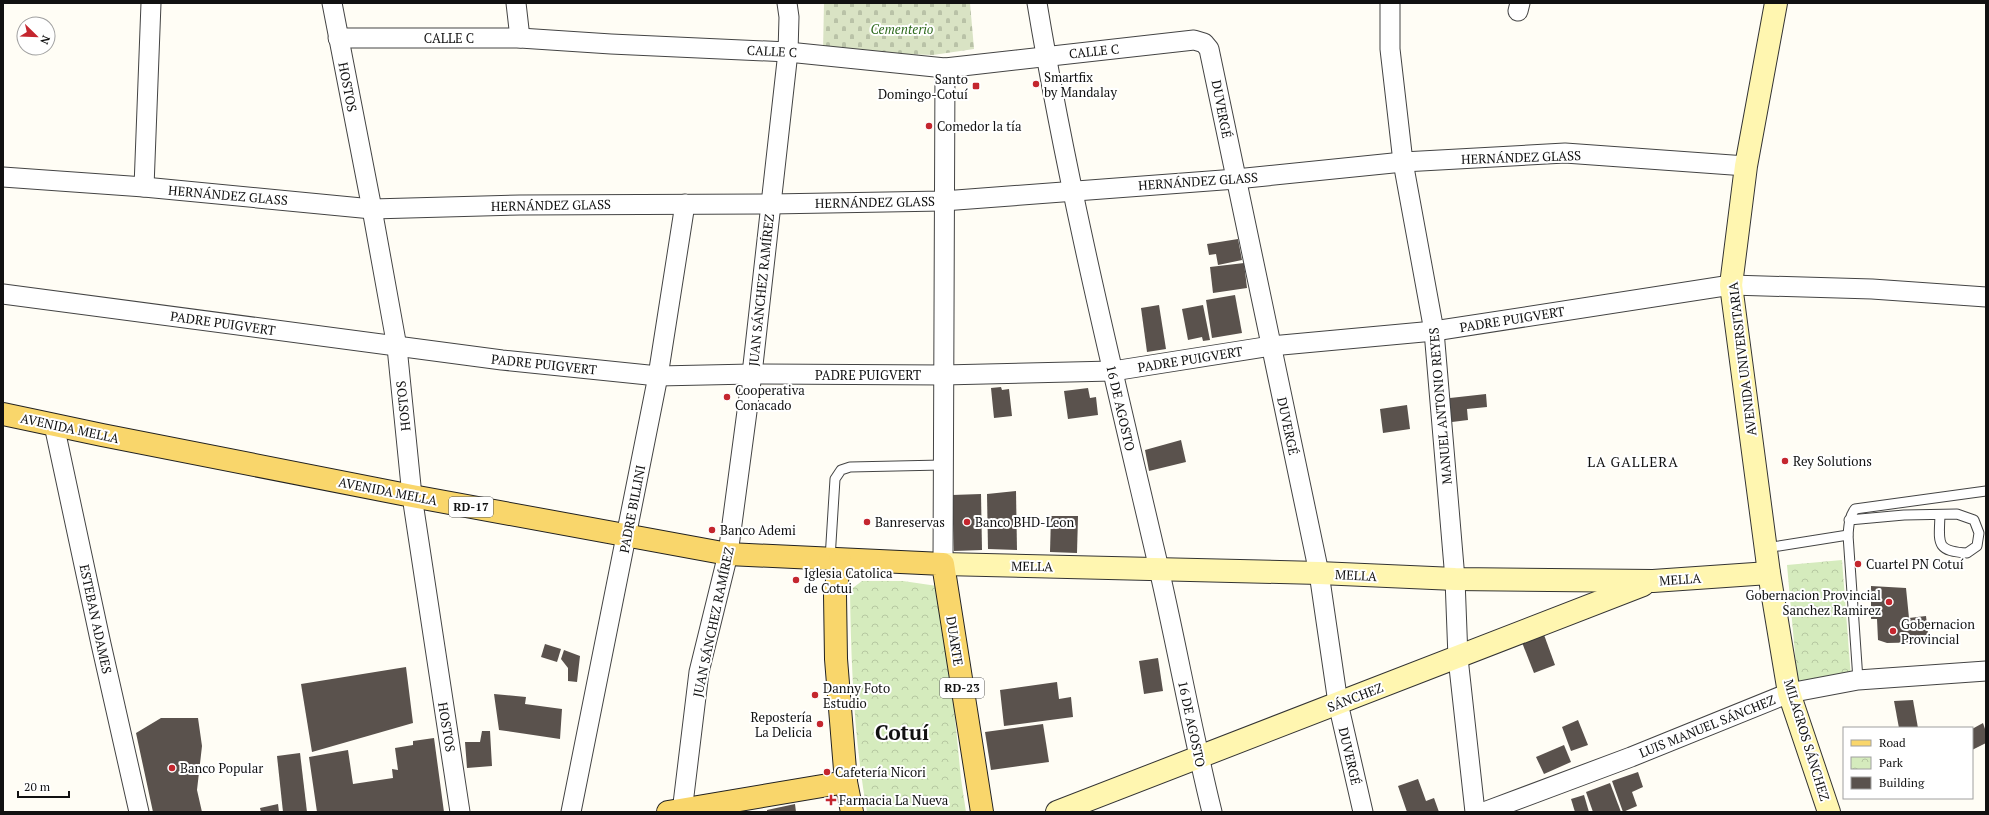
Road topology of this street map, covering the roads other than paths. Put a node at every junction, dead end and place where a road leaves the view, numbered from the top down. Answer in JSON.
{"nodes":[{"id":1,"x":151,"y":3,"type":"edge"},
{"id":2,"x":332,"y":3,"type":"edge"},
{"id":3,"x":516,"y":3,"type":"edge"},
{"id":4,"x":787,"y":3,"type":"edge"},
{"id":5,"x":1037,"y":3,"type":"edge"},
{"id":6,"x":1390,"y":3,"type":"edge"},
{"id":7,"x":1776,"y":3,"type":"edge"},
{"id":8,"x":338,"y":38,"type":"junction"},
{"id":9,"x":520,"y":38,"type":"junction"},
{"id":10,"x":1204,"y":43,"type":"joint"},
{"id":11,"x":788,"y":52,"type":"junction"},
{"id":12,"x":1046,"y":56,"type":"junction"},
{"id":13,"x":945,"y":68,"type":"junction"},
{"id":14,"x":1403,"y":162,"type":"junction"},
{"id":15,"x":1746,"y":166,"type":"junction"},
{"id":16,"x":3,"y":177,"type":"edge"},
{"id":17,"x":1236,"y":179,"type":"junction"},
{"id":18,"x":144,"y":187,"type":"junction"},
{"id":19,"x":1072,"y":190,"type":"junction"},
{"id":20,"x":943,"y":201,"type":"junction"},
{"id":21,"x":685,"y":204,"type":"junction"},
{"id":22,"x":770,"y":204,"type":"junction"},
{"id":23,"x":372,"y":209,"type":"junction"},
{"id":24,"x":1731,"y":285,"type":"junction"},
{"id":25,"x":3,"y":294,"type":"edge"},
{"id":26,"x":1986,"y":297,"type":"edge"},
{"id":27,"x":1434,"y":331,"type":"junction"},
{"id":28,"x":1272,"y":346,"type":"junction"},
{"id":29,"x":397,"y":347,"type":"junction"},
{"id":30,"x":1113,"y":372,"type":"junction"},
{"id":31,"x":752,"y":374,"type":"junction"},
{"id":32,"x":944,"y":375,"type":"junction"},
{"id":33,"x":658,"y":376,"type":"junction"},
{"id":34,"x":3,"y":414,"type":"edge"},
{"id":35,"x":54,"y":425,"type":"junction"},
{"id":36,"x":942,"y":465,"type":"junction"},
{"id":37,"x":1986,"y":491,"type":"edge"},
{"id":38,"x":412,"y":496,"type":"junction"},
{"id":39,"x":1940,"y":515,"type":"junction"},
{"id":40,"x":1849,"y":520,"type":"junction"},
{"id":41,"x":1848,"y":535,"type":"junction"},
{"id":42,"x":627,"y":536,"type":"junction"},
{"id":43,"x":1766,"y":548,"type":"junction"},
{"id":44,"x":728,"y":554,"type":"junction"},
{"id":45,"x":835,"y":560,"type":"junction"},
{"id":46,"x":943,"y":564,"type":"junction"},
{"id":47,"x":1159,"y":569,"type":"junction"},
{"id":48,"x":1319,"y":573,"type":"junction"},
{"id":49,"x":1769,"y":573,"type":"junction"},
{"id":50,"x":1455,"y":579,"type":"junction"},
{"id":51,"x":1653,"y":581,"type":"junction"},
{"id":52,"x":1458,"y":658,"type":"junction"},
{"id":53,"x":1986,"y":671,"type":"edge"},
{"id":54,"x":1858,"y":680,"type":"junction"},
{"id":55,"x":1789,"y":693,"type":"junction"},
{"id":56,"x":1338,"y":703,"type":"junction"},
{"id":57,"x":1198,"y":757,"type":"junction"},
{"id":58,"x":846,"y":782,"type":"junction"},
{"id":59,"x":677,"y":811,"type":"edge"},
{"id":60,"x":139,"y":812,"type":"edge"},
{"id":61,"x":460,"y":812,"type":"edge"},
{"id":62,"x":572,"y":812,"type":"edge"},
{"id":63,"x":852,"y":812,"type":"edge"},
{"id":64,"x":982,"y":812,"type":"edge"},
{"id":65,"x":1057,"y":812,"type":"edge"},
{"id":66,"x":1212,"y":812,"type":"edge"},
{"id":67,"x":1363,"y":812,"type":"edge"},
{"id":68,"x":1475,"y":812,"type":"edge"},
{"id":69,"x":1484,"y":812,"type":"edge"},
{"id":70,"x":1829,"y":812,"type":"edge"}],
"edges":[{"from":1,"to":18,"type":"street"},
{"from":2,"to":8,"type":"street","name":"HOSTOS"},
{"from":3,"to":9,"type":"street"},
{"from":4,"to":11,"type":"street","name":"JUAN SÁNCHEZ RAMÍREZ"},
{"from":5,"to":12,"type":"street","name":"16 DE AGOSTO"},
{"from":6,"to":14,"type":"street","name":"MANUEL ANTONIO REYES"},
{"from":7,"to":15,"type":"main road","name":"AVENIDA UNIVERSITARIA"},
{"from":8,"to":9,"type":"street","name":"CALLE C"},
{"from":8,"to":23,"type":"street","name":"HOSTOS"},
{"from":9,"to":11,"type":"street","name":"CALLE C"},
{"from":10,"to":12,"type":"street","name":"CALLE C"},
{"from":10,"to":17,"type":"street","name":"DUVERGÉ"},
{"from":11,"to":13,"type":"street","name":"CALLE C"},
{"from":11,"to":22,"type":"street","name":"JUAN SÁNCHEZ RAMÍREZ"},
{"from":12,"to":13,"type":"street","name":"CALLE C"},
{"from":12,"to":19,"type":"street","name":"16 DE AGOSTO"},
{"from":13,"to":20,"type":"street"},
{"from":14,"to":15,"type":"street","name":"HERNÁNDEZ GLASS"},
{"from":14,"to":17,"type":"street","name":"HERNÁNDEZ GLASS"},
{"from":14,"to":27,"type":"street","name":"MANUEL ANTONIO REYES"},
{"from":15,"to":24,"type":"main road","name":"AVENIDA UNIVERSITARIA"},
{"from":16,"to":18,"type":"street","name":"HERNÁNDEZ GLASS"},
{"from":17,"to":19,"type":"street","name":"HERNÁNDEZ GLASS"},
{"from":17,"to":28,"type":"street","name":"DUVERGÉ"},
{"from":18,"to":23,"type":"street","name":"HERNÁNDEZ GLASS"},
{"from":19,"to":20,"type":"street","name":"HERNÁNDEZ GLASS"},
{"from":19,"to":30,"type":"street","name":"16 DE AGOSTO"},
{"from":20,"to":22,"type":"street","name":"HERNÁNDEZ GLASS"},
{"from":20,"to":32,"type":"street"},
{"from":21,"to":22,"type":"street","name":"HERNÁNDEZ GLASS"},
{"from":21,"to":23,"type":"street","name":"HERNÁNDEZ GLASS"},
{"from":21,"to":33,"type":"street","name":"PADRE BILLINI"},
{"from":22,"to":31,"type":"street","name":"JUAN SÁNCHEZ RAMÍREZ"},
{"from":23,"to":29,"type":"street","name":"HOSTOS"},
{"from":24,"to":26,"type":"street","name":"PADRE PUIGVERT"},
{"from":24,"to":27,"type":"street","name":"PADRE PUIGVERT"},
{"from":24,"to":43,"type":"main road","name":"AVENIDA UNIVERSITARIA"},
{"from":25,"to":29,"type":"street","name":"PADRE PUIGVERT"},
{"from":27,"to":28,"type":"street","name":"PADRE PUIGVERT"},
{"from":27,"to":50,"type":"street","name":"MANUEL ANTONIO REYES"},
{"from":28,"to":30,"type":"street","name":"PADRE PUIGVERT"},
{"from":28,"to":48,"type":"street","name":"DUVERGÉ"},
{"from":29,"to":33,"type":"street","name":"PADRE PUIGVERT"},
{"from":29,"to":38,"type":"street","name":"HOSTOS"},
{"from":30,"to":32,"type":"street","name":"PADRE PUIGVERT"},
{"from":30,"to":47,"type":"street","name":"16 DE AGOSTO"},
{"from":31,"to":32,"type":"street","name":"PADRE PUIGVERT"},
{"from":31,"to":33,"type":"street","name":"PADRE PUIGVERT"},
{"from":31,"to":44,"type":"street","name":"JUAN SÁNCHEZ RAMÍREZ"},
{"from":32,"to":36,"type":"street"},
{"from":33,"to":42,"type":"street","name":"PADRE BILLINI"},
{"from":34,"to":35,"type":"main road","name":"AVENIDA MELLA","number":"RD-17"},
{"from":35,"to":38,"type":"main road","name":"AVENIDA MELLA","number":"RD-17"},
{"from":35,"to":60,"type":"street","name":"ESTEBAN ADAMES"},
{"from":36,"to":45,"type":"lane"},
{"from":36,"to":46,"type":"street"},
{"from":37,"to":40,"type":"lane"},
{"from":38,"to":42,"type":"main road","name":"AVENIDA MELLA","number":"RD-17"},
{"from":38,"to":61,"type":"street","name":"HOSTOS"},
{"from":39,"to":39,"type":"lane"},
{"from":39,"to":40,"type":"lane"},
{"from":40,"to":41,"type":"lane"},
{"from":41,"to":43,"type":"lane"},
{"from":41,"to":54,"type":"lane"},
{"from":42,"to":44,"type":"main road","name":"AVENIDA MELLA","number":"RD-17"},
{"from":42,"to":62,"type":"street","name":"PADRE BILLINI"},
{"from":43,"to":49,"type":"main road","name":"AVENIDA UNIVERSITARIA"},
{"from":44,"to":45,"type":"main road","name":"AVENIDA MELLA","number":"RD-17"},
{"from":44,"to":59,"type":"street","name":"JUAN SÁNCHEZ RAMÍREZ"},
{"from":45,"to":46,"type":"main road","name":"AVENIDA MELLA","number":"RD-17"},
{"from":45,"to":58,"type":"main road"},
{"from":46,"to":47,"type":"main road","name":"MELLA"},
{"from":46,"to":64,"type":"main road","name":"DUARTE","number":"RD-23"},
{"from":47,"to":48,"type":"main road","name":"MELLA"},
{"from":47,"to":57,"type":"street","name":"16 DE AGOSTO"},
{"from":48,"to":50,"type":"main road","name":"MELLA"},
{"from":48,"to":56,"type":"street","name":"DUVERGÉ"},
{"from":49,"to":51,"type":"main road","name":"MELLA"},
{"from":49,"to":55,"type":"main road","name":"MILAGROS SÁNCHEZ"},
{"from":50,"to":51,"type":"main road","name":"MELLA"},
{"from":50,"to":52,"type":"street","name":"MANUEL ANTONIO REYES"},
{"from":51,"to":52,"type":"main road","name":"SÁNCHEZ"},
{"from":52,"to":56,"type":"main road","name":"SÁNCHEZ"},
{"from":52,"to":68,"type":"street","name":"MANUEL ANTONIO REYES"},
{"from":53,"to":54,"type":"street","name":"LUIS MANUEL SÁNCHEZ"},
{"from":54,"to":55,"type":"street","name":"LUIS MANUEL SÁNCHEZ"},
{"from":55,"to":69,"type":"street","name":"LUIS MANUEL SÁNCHEZ"},
{"from":55,"to":70,"type":"main road","name":"MILAGROS SÁNCHEZ"},
{"from":56,"to":57,"type":"main road","name":"SÁNCHEZ"},
{"from":56,"to":67,"type":"street","name":"DUVERGÉ"},
{"from":57,"to":65,"type":"main road","name":"SÁNCHEZ"},
{"from":57,"to":66,"type":"street","name":"16 DE AGOSTO"},
{"from":58,"to":59,"type":"main road"},
{"from":58,"to":63,"type":"main road"}]}
